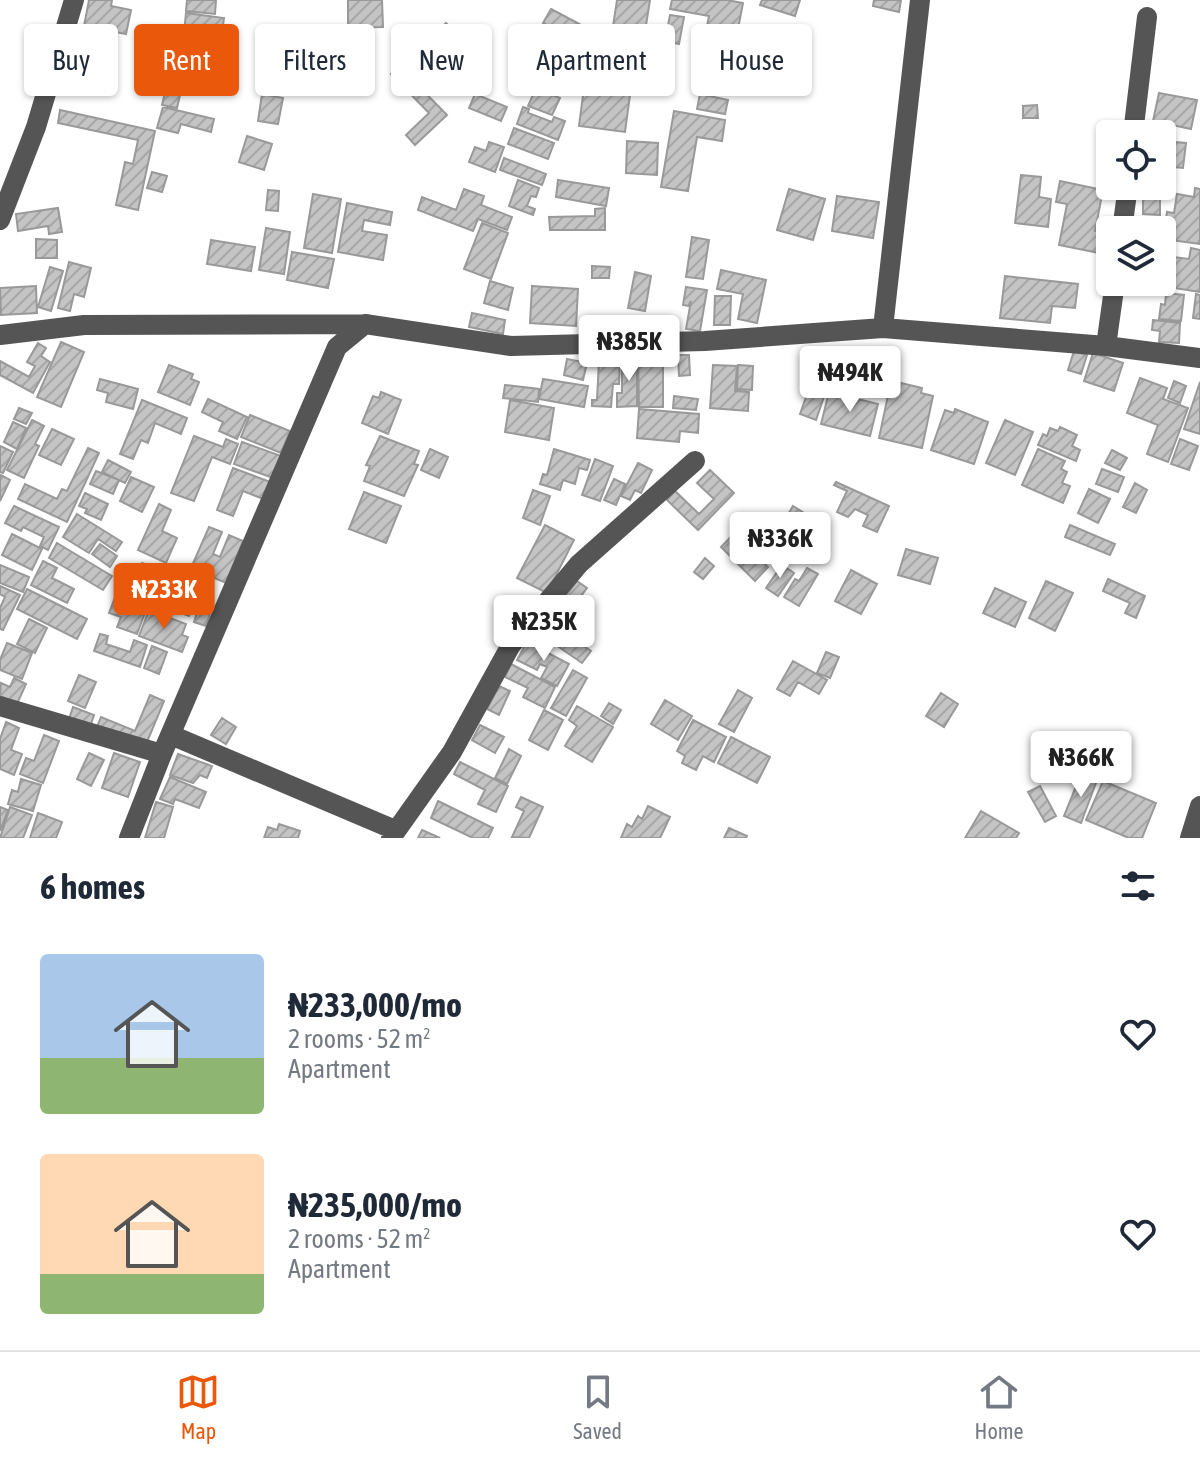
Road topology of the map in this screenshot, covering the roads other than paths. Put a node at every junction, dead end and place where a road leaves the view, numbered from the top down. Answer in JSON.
{"nodes":[{"id":1,"x":74,"y":0,"type":"edge"},
{"id":2,"x":920,"y":0,"type":"edge"},
{"id":3,"x":1147,"y":17,"type":"dead end"},
{"id":4,"x":1135,"y":120,"type":"edge"},
{"id":5,"x":0,"y":220,"type":"edge"},
{"id":6,"x":1113,"y":296,"type":"edge"},
{"id":7,"x":365,"y":324,"type":"junction"},
{"id":8,"x":883,"y":328,"type":"junction"},
{"id":9,"x":0,"y":335,"type":"edge"},
{"id":10,"x":1106,"y":346,"type":"junction"},
{"id":11,"x":1200,"y":358,"type":"edge"},
{"id":12,"x":695,"y":461,"type":"dead end"},
{"id":13,"x":0,"y":706,"type":"edge"},
{"id":14,"x":171,"y":735,"type":"junction"},
{"id":15,"x":162,"y":754,"type":"junction"},
{"id":16,"x":1200,"y":806,"type":"edge"},
{"id":17,"x":393,"y":834,"type":"edge"},
{"id":18,"x":129,"y":838,"type":"edge"},
{"id":19,"x":1190,"y":838,"type":"edge"}],
"edges":[{"from":1,"to":5,"type":"street"},
{"from":2,"to":8,"type":"street"},
{"from":3,"to":4,"type":"street"},
{"from":6,"to":10,"type":"street"},
{"from":7,"to":8,"type":"street"},
{"from":7,"to":9,"type":"street"},
{"from":7,"to":14,"type":"street"},
{"from":8,"to":10,"type":"street"},
{"from":10,"to":11,"type":"street"},
{"from":12,"to":17,"type":"street"},
{"from":13,"to":15,"type":"street"},
{"from":14,"to":15,"type":"street"},
{"from":14,"to":17,"type":"street"},
{"from":15,"to":18,"type":"street"},
{"from":16,"to":19,"type":"street"}]}
